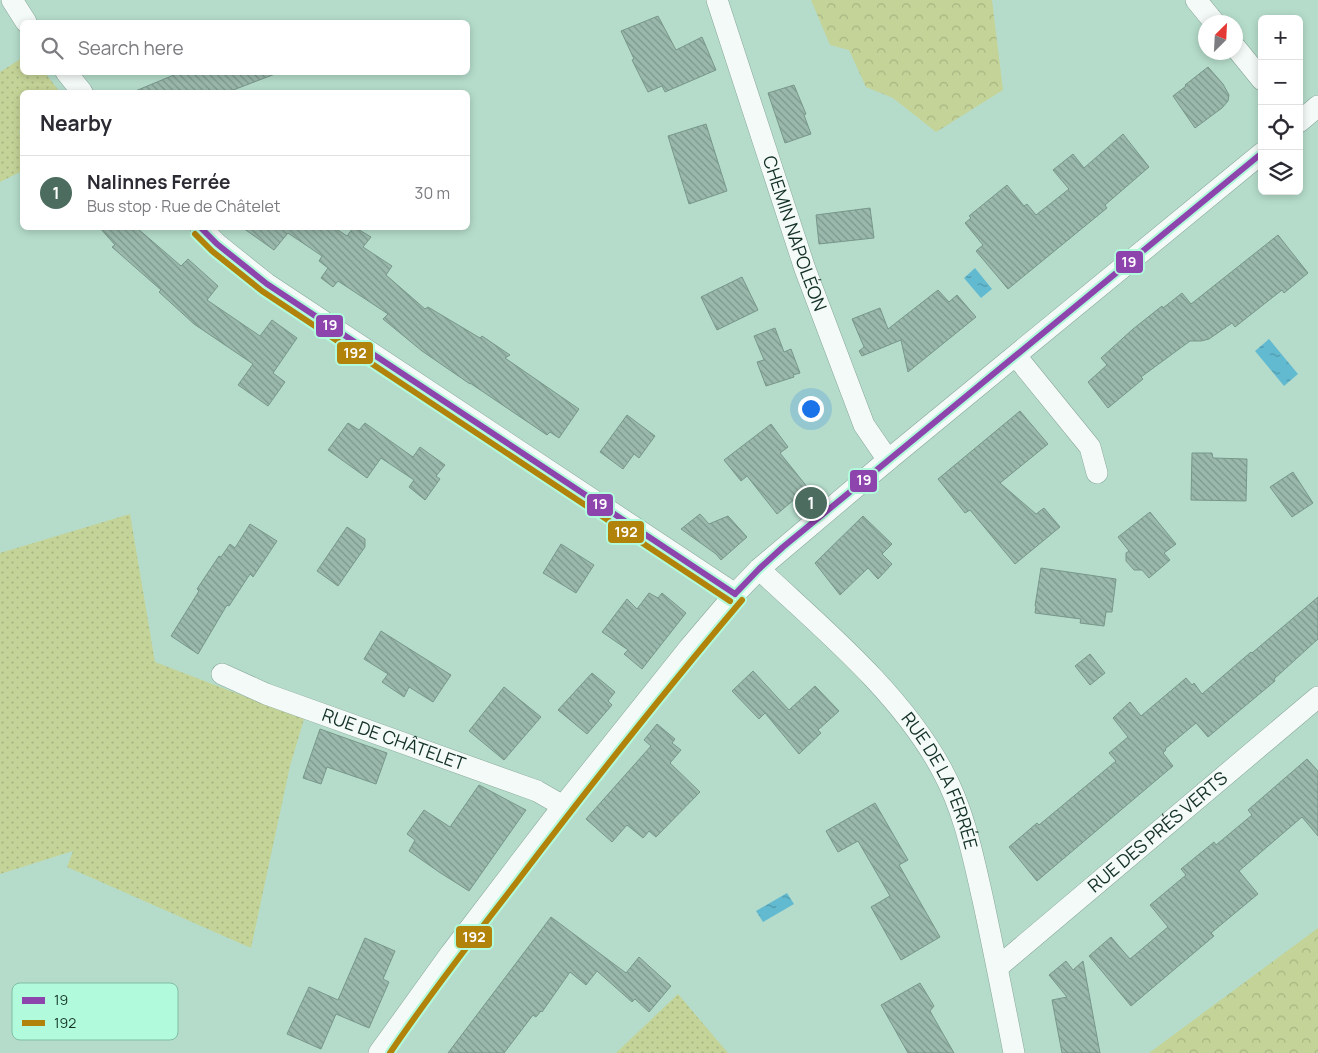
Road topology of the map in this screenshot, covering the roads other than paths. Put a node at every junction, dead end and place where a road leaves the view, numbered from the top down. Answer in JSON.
{"nodes":[{"id":1,"x":12,"y":0,"type":"edge"},
{"id":2,"x":717,"y":0,"type":"edge"},
{"id":3,"x":1196,"y":0,"type":"edge"},
{"id":4,"x":1208,"y":15,"type":"edge"},
{"id":5,"x":25,"y":20,"type":"edge"},
{"id":6,"x":1243,"y":57,"type":"edge"},
{"id":7,"x":68,"y":75,"type":"edge"},
{"id":8,"x":1258,"y":75,"type":"edge"},
{"id":9,"x":80,"y":90,"type":"edge"},
{"id":10,"x":1318,"y":106,"type":"edge"},
{"id":11,"x":1303,"y":119,"type":"edge"},
{"id":12,"x":1258,"y":156,"type":"edge"},
{"id":13,"x":202,"y":230,"type":"edge"},
{"id":14,"x":1016,"y":356,"type":"junction"},
{"id":15,"x":888,"y":460,"type":"junction"},
{"id":16,"x":1097,"y":473,"type":"dead end"},
{"id":17,"x":759,"y":569,"type":"junction"},
{"id":18,"x":735,"y":594,"type":"junction"},
{"id":19,"x":222,"y":674,"type":"dead end"},
{"id":20,"x":1318,"y":697,"type":"edge"},
{"id":21,"x":563,"y":806,"type":"junction"},
{"id":22,"x":998,"y":967,"type":"junction"},
{"id":23,"x":378,"y":1053,"type":"edge"},
{"id":24,"x":1014,"y":1053,"type":"edge"}],
"edges":[{"from":1,"to":5,"type":"street"},
{"from":2,"to":15,"type":"street","name":"CHEMIN NAPOLÉON"},
{"from":3,"to":4,"type":"street"},
{"from":6,"to":8,"type":"street"},
{"from":7,"to":9,"type":"street"},
{"from":10,"to":11,"type":"street"},
{"from":12,"to":14,"type":"street"},
{"from":13,"to":18,"type":"street"},
{"from":14,"to":15,"type":"street"},
{"from":14,"to":16,"type":"street"},
{"from":15,"to":17,"type":"street"},
{"from":17,"to":18,"type":"street"},
{"from":17,"to":22,"type":"street","name":"RUE DE LA FERRÉE"},
{"from":18,"to":21,"type":"street"},
{"from":19,"to":21,"type":"street","name":"RUE DE CHÂTELET"},
{"from":20,"to":22,"type":"street","name":"RUE DES PRÉS VERTS"},
{"from":21,"to":23,"type":"street"},
{"from":22,"to":24,"type":"street","name":"RUE DE LA FERRÉE"}]}
